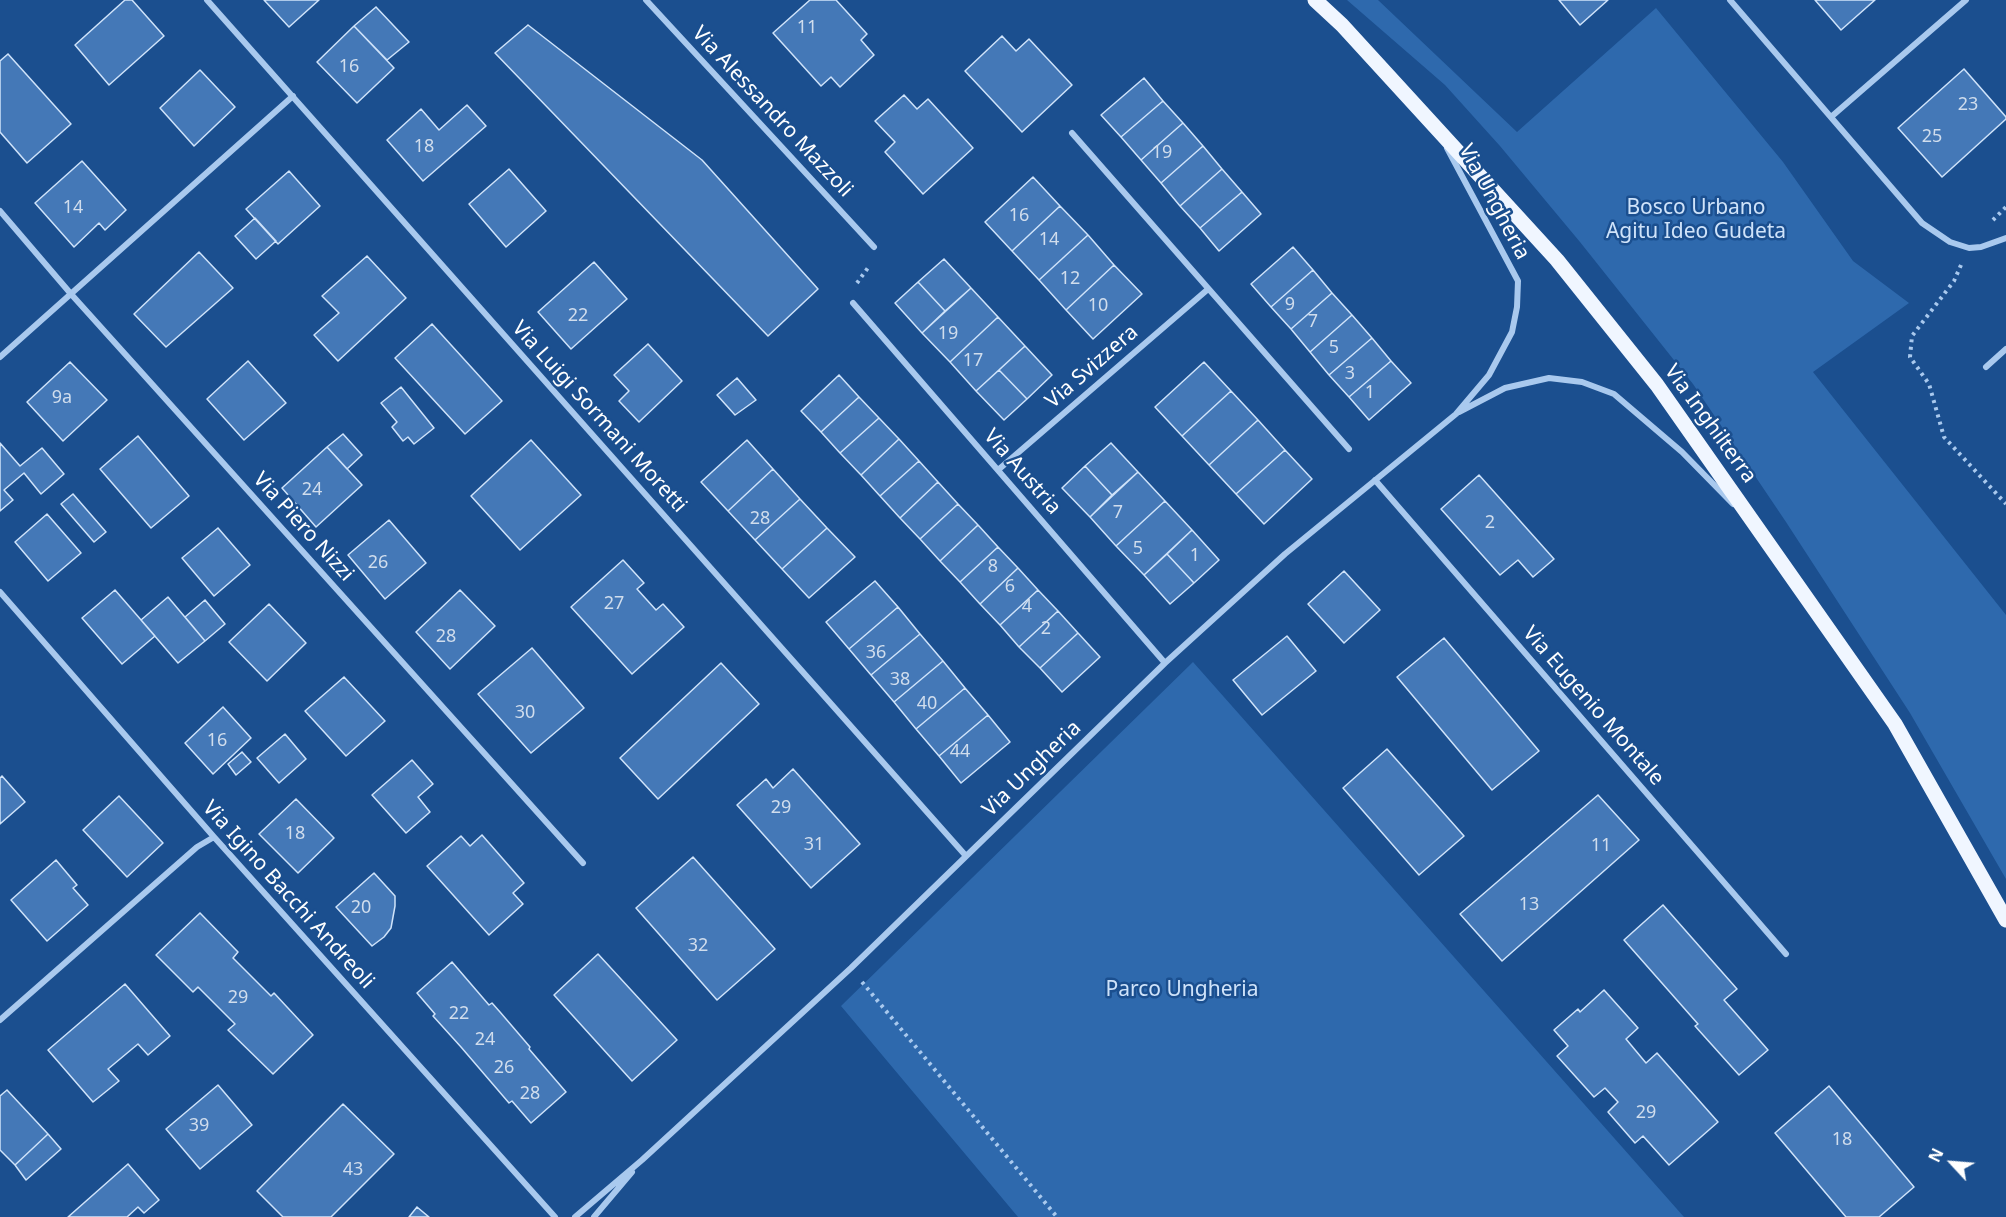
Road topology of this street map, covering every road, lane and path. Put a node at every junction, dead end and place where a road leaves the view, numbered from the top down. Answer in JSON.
{"nodes":[{"id":1,"x":207,"y":0,"type":"edge"},
{"id":2,"x":646,"y":0,"type":"edge"},
{"id":3,"x":1315,"y":0,"type":"edge"},
{"id":4,"x":1730,"y":0,"type":"edge"},
{"id":5,"x":1966,"y":0,"type":"edge"},
{"id":6,"x":293,"y":96,"type":"junction"},
{"id":7,"x":1831,"y":117,"type":"junction"},
{"id":8,"x":1438,"y":132,"type":"junction"},
{"id":9,"x":1072,"y":133,"type":"dead end"},
{"id":10,"x":2006,"y":207,"type":"edge"},
{"id":11,"x":0,"y":211,"type":"edge"},
{"id":12,"x":2006,"y":238,"type":"edge"},
{"id":13,"x":874,"y":247,"type":"joint"},
{"id":14,"x":1969,"y":248,"type":"junction"},
{"id":15,"x":1208,"y":290,"type":"junction"},
{"id":16,"x":71,"y":294,"type":"junction"},
{"id":17,"x":853,"y":303,"type":"joint"},
{"id":18,"x":2006,"y":350,"type":"edge"},
{"id":19,"x":0,"y":357,"type":"edge"},
{"id":20,"x":1986,"y":367,"type":"dead end"},
{"id":21,"x":1456,"y":414,"type":"junction"},
{"id":22,"x":1348,"y":449,"type":"dead end"},
{"id":23,"x":998,"y":470,"type":"junction"},
{"id":24,"x":1375,"y":480,"type":"junction"},
{"id":25,"x":2006,"y":504,"type":"edge"},
{"id":26,"x":1765,"y":536,"type":"junction"},
{"id":27,"x":0,"y":592,"type":"edge"},
{"id":28,"x":1165,"y":663,"type":"junction"},
{"id":29,"x":214,"y":837,"type":"junction"},
{"id":30,"x":966,"y":856,"type":"junction"},
{"id":31,"x":583,"y":863,"type":"dead end"},
{"id":32,"x":2006,"y":920,"type":"edge"},
{"id":33,"x":1786,"y":954,"type":"dead end"},
{"id":34,"x":851,"y":968,"type":"junction"},
{"id":35,"x":0,"y":1020,"type":"edge"},
{"id":36,"x":642,"y":1160,"type":"junction"},
{"id":37,"x":555,"y":1217,"type":"edge"},
{"id":38,"x":575,"y":1217,"type":"edge"},
{"id":39,"x":594,"y":1217,"type":"edge"},
{"id":40,"x":1057,"y":1217,"type":"edge"}],
"edges":[{"from":1,"to":6,"type":"street","name":"Via Luigi Sormani Moretti"},
{"from":2,"to":13,"type":"street","name":"Via Alessandro Mazzoli"},
{"from":3,"to":8,"type":"main road","name":"Via Inghilterra"},
{"from":4,"to":7,"type":"street"},
{"from":5,"to":7,"type":"street"},
{"from":6,"to":16,"type":"street"},
{"from":6,"to":30,"type":"street","name":"Via Luigi Sormani Moretti"},
{"from":7,"to":14,"type":"street"},
{"from":8,"to":21,"type":"street","name":"Via Ungheria"},
{"from":8,"to":26,"type":"main road","name":"Via Inghilterra"},
{"from":9,"to":15,"type":"street"},
{"from":10,"to":14,"type":"path"},
{"from":11,"to":16,"type":"street","name":"Via Piero Nizzi"},
{"from":12,"to":14,"type":"street"},
{"from":13,"to":17,"type":"path"},
{"from":14,"to":25,"type":"path"},
{"from":15,"to":22,"type":"street"},
{"from":15,"to":23,"type":"street","name":"Via Svizzera"},
{"from":16,"to":19,"type":"street"},
{"from":16,"to":31,"type":"street","name":"Via Piero Nizzi"},
{"from":17,"to":23,"type":"street","name":"Via Austria"},
{"from":18,"to":20,"type":"street"},
{"from":21,"to":24,"type":"street","name":"Via Ungheria"},
{"from":21,"to":26,"type":"street","name":"Via Ungheria"},
{"from":23,"to":28,"type":"street","name":"Via Austria"},
{"from":24,"to":28,"type":"street","name":"Via Ungheria"},
{"from":24,"to":33,"type":"street","name":"Via Eugenio Montale"},
{"from":26,"to":32,"type":"main road","name":"Via Inghilterra"},
{"from":27,"to":29,"type":"street","name":"Via Igino Bacchi Andreoli"},
{"from":28,"to":30,"type":"street","name":"Via Ungheria"},
{"from":29,"to":35,"type":"street"},
{"from":29,"to":37,"type":"street","name":"Via Igino Bacchi Andreoli"},
{"from":30,"to":34,"type":"street","name":"Via Ungheria"},
{"from":34,"to":36,"type":"street","name":"Via Ungheria"},
{"from":34,"to":40,"type":"path"},
{"from":36,"to":38,"type":"street","name":"Via Ungheria"},
{"from":36,"to":39,"type":"street","name":"Via Ungheria"}]}
